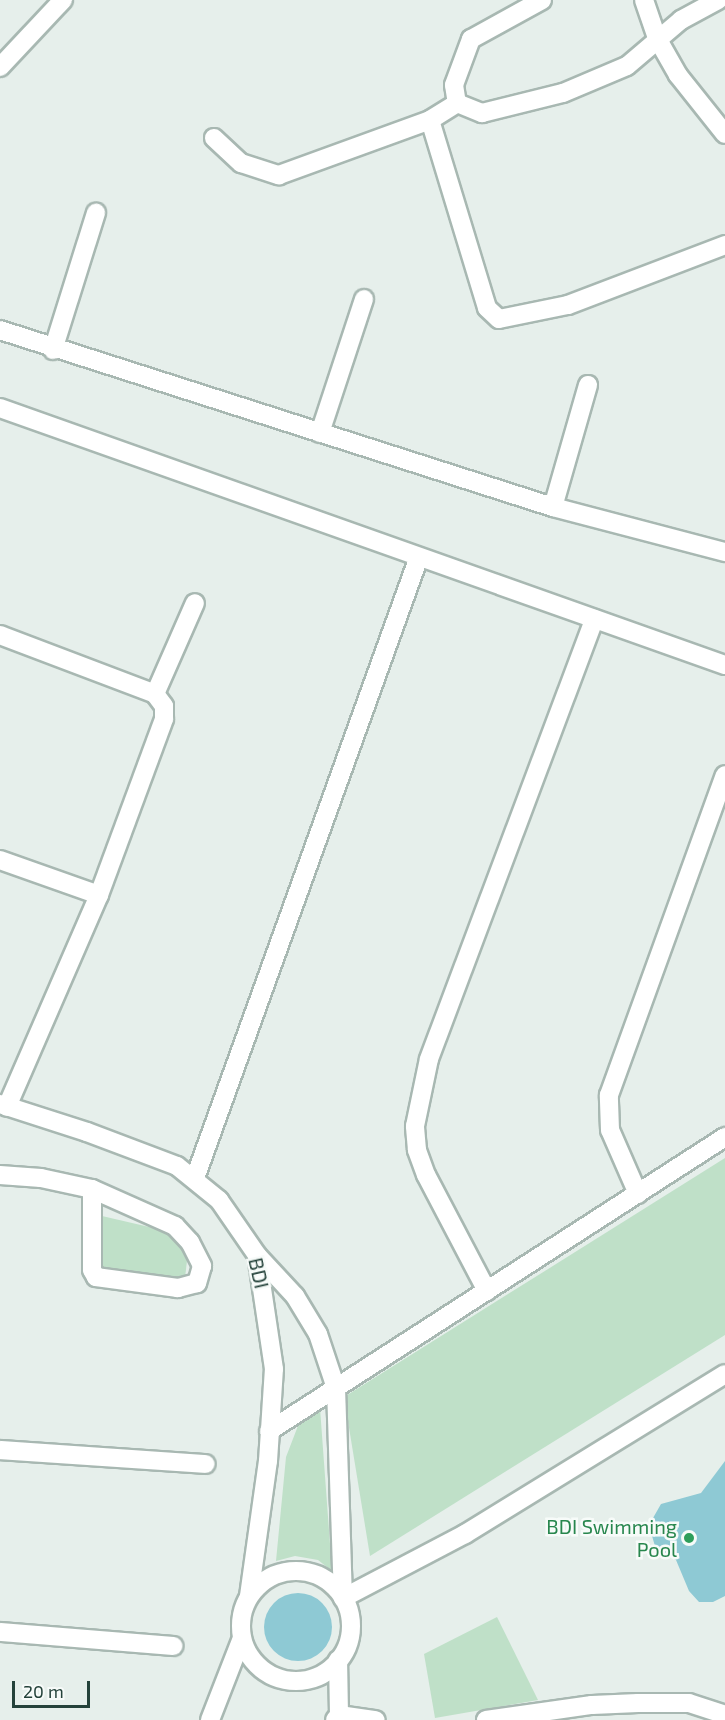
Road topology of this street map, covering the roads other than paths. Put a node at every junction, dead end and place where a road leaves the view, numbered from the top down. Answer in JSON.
{"nodes":[{"id":1,"x":63,"y":0,"type":"edge"},
{"id":2,"x":542,"y":0,"type":"edge"},
{"id":3,"x":644,"y":0,"type":"edge"},
{"id":4,"x":718,"y":0,"type":"edge"},
{"id":5,"x":657,"y":38,"type":"junction"},
{"id":6,"x":0,"y":67,"type":"edge"},
{"id":7,"x":457,"y":103,"type":"junction"},
{"id":8,"x":430,"y":120,"type":"junction"},
{"id":9,"x":725,"y":134,"type":"edge"},
{"id":10,"x":214,"y":138,"type":"dead end"},
{"id":11,"x":96,"y":213,"type":"dead end"},
{"id":12,"x":725,"y":245,"type":"edge"},
{"id":13,"x":364,"y":300,"type":"dead end"},
{"id":14,"x":0,"y":330,"type":"edge"},
{"id":15,"x":53,"y":350,"type":"junction"},
{"id":16,"x":588,"y":385,"type":"dead end"},
{"id":17,"x":0,"y":408,"type":"edge"},
{"id":18,"x":320,"y":434,"type":"junction"},
{"id":19,"x":553,"y":507,"type":"junction"},
{"id":20,"x":725,"y":552,"type":"edge"},
{"id":21,"x":419,"y":557,"type":"junction"},
{"id":22,"x":195,"y":603,"type":"dead end"},
{"id":23,"x":594,"y":619,"type":"junction"},
{"id":24,"x":0,"y":635,"type":"edge"},
{"id":25,"x":725,"y":665,"type":"edge"},
{"id":26,"x":155,"y":694,"type":"junction"},
{"id":27,"x":725,"y":775,"type":"edge"},
{"id":28,"x":0,"y":860,"type":"edge"},
{"id":29,"x":99,"y":895,"type":"junction"},
{"id":30,"x":4,"y":1106,"type":"edge"},
{"id":31,"x":725,"y":1137,"type":"edge"},
{"id":32,"x":0,"y":1175,"type":"edge"},
{"id":33,"x":195,"y":1178,"type":"junction"},
{"id":34,"x":92,"y":1189,"type":"junction"},
{"id":35,"x":638,"y":1194,"type":"junction"},
{"id":36,"x":257,"y":1255,"type":"junction"},
{"id":37,"x":487,"y":1291,"type":"junction"},
{"id":38,"x":725,"y":1374,"type":"edge"},
{"id":39,"x":336,"y":1388,"type":"junction"},
{"id":40,"x":269,"y":1431,"type":"junction"},
{"id":41,"x":0,"y":1450,"type":"edge"},
{"id":42,"x":206,"y":1464,"type":"dead end"},
{"id":43,"x":249,"y":1596,"type":"junction"},
{"id":44,"x":343,"y":1598,"type":"junction"},
{"id":45,"x":0,"y":1632,"type":"edge"},
{"id":46,"x":242,"y":1638,"type":"junction"},
{"id":47,"x":173,"y":1646,"type":"dead end"},
{"id":48,"x":338,"y":1660,"type":"junction"},
{"id":49,"x":725,"y":1715,"type":"edge"},
{"id":50,"x":337,"y":1718,"type":"edge"},
{"id":51,"x":210,"y":1720,"type":"edge"},
{"id":52,"x":376,"y":1720,"type":"edge"},
{"id":53,"x":486,"y":1720,"type":"edge"}],
"edges":[{"from":1,"to":6,"type":"street"},
{"from":2,"to":7,"type":"street"},
{"from":3,"to":5,"type":"street"},
{"from":4,"to":5,"type":"street"},
{"from":5,"to":7,"type":"street"},
{"from":5,"to":9,"type":"street"},
{"from":7,"to":8,"type":"street"},
{"from":8,"to":10,"type":"street"},
{"from":8,"to":12,"type":"street"},
{"from":11,"to":15,"type":"street"},
{"from":13,"to":18,"type":"street"},
{"from":14,"to":15,"type":"street"},
{"from":15,"to":18,"type":"street"},
{"from":16,"to":19,"type":"street"},
{"from":17,"to":21,"type":"street"},
{"from":18,"to":19,"type":"street"},
{"from":19,"to":20,"type":"street"},
{"from":21,"to":23,"type":"street"},
{"from":21,"to":33,"type":"street"},
{"from":22,"to":26,"type":"street"},
{"from":23,"to":25,"type":"street"},
{"from":23,"to":37,"type":"street"},
{"from":24,"to":26,"type":"street"},
{"from":26,"to":29,"type":"street"},
{"from":27,"to":35,"type":"street"},
{"from":28,"to":29,"type":"street"},
{"from":29,"to":30,"type":"street"},
{"from":30,"to":33,"type":"street","name":"BDI"},
{"from":31,"to":35,"type":"street"},
{"from":32,"to":34,"type":"street"},
{"from":33,"to":36,"type":"street","name":"BDI"},
{"from":34,"to":34,"type":"street"},
{"from":35,"to":37,"type":"street"},
{"from":36,"to":39,"type":"street"},
{"from":36,"to":40,"type":"street","name":"BDI"},
{"from":37,"to":39,"type":"street"},
{"from":38,"to":44,"type":"street"},
{"from":39,"to":40,"type":"street"},
{"from":39,"to":44,"type":"street"},
{"from":40,"to":43,"type":"street","name":"BDI"},
{"from":41,"to":42,"type":"street"},
{"from":43,"to":44,"type":"street"},
{"from":43,"to":46,"type":"street"},
{"from":44,"to":48,"type":"street"},
{"from":45,"to":47,"type":"street"},
{"from":46,"to":48,"type":"street"},
{"from":46,"to":51,"type":"street"},
{"from":48,"to":50,"type":"street"},
{"from":49,"to":53,"type":"street"},
{"from":50,"to":52,"type":"street"}]}
